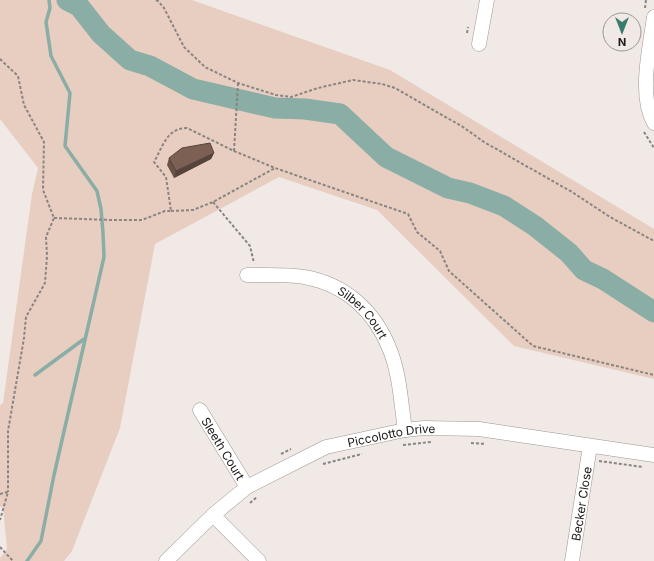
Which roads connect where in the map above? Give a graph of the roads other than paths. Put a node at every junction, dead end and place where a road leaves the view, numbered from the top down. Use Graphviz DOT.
graph roads {
  1 [pos="486,0"];
  2 [pos="654,17"];
  3 [pos="479,44"];
  4 [pos="654,123"];
  5 [pos="252,275"];
  6 [pos="200,410"];
  7 [pos="405,430"];
  8 [pos="589,452"];
  9 [pos="654,456"];
  10 [pos="247,487"];
  11 [pos="213,515"];
  12 [pos="166,561"];
  13 [pos="259,561"];
  14 [pos="572,561"];
  1 -- 3 [label="street"];
  2 -- 4 [label="street"];
  5 -- 7 [label="street, Silber Court"];
  6 -- 10 [label="street, Sleeth Court"];
  7 -- 8 [label="street, Piccolotto Drive"];
  7 -- 10 [label="street, Piccolotto Drive"];
  8 -- 9 [label="street, Piccolotto Drive"];
  8 -- 14 [label="street, Becker Close"];
  10 -- 11 [label="street, Piccolotto Drive"];
  11 -- 12 [label="street, Piccolotto Drive"];
  11 -- 13 [label="street"];
}
